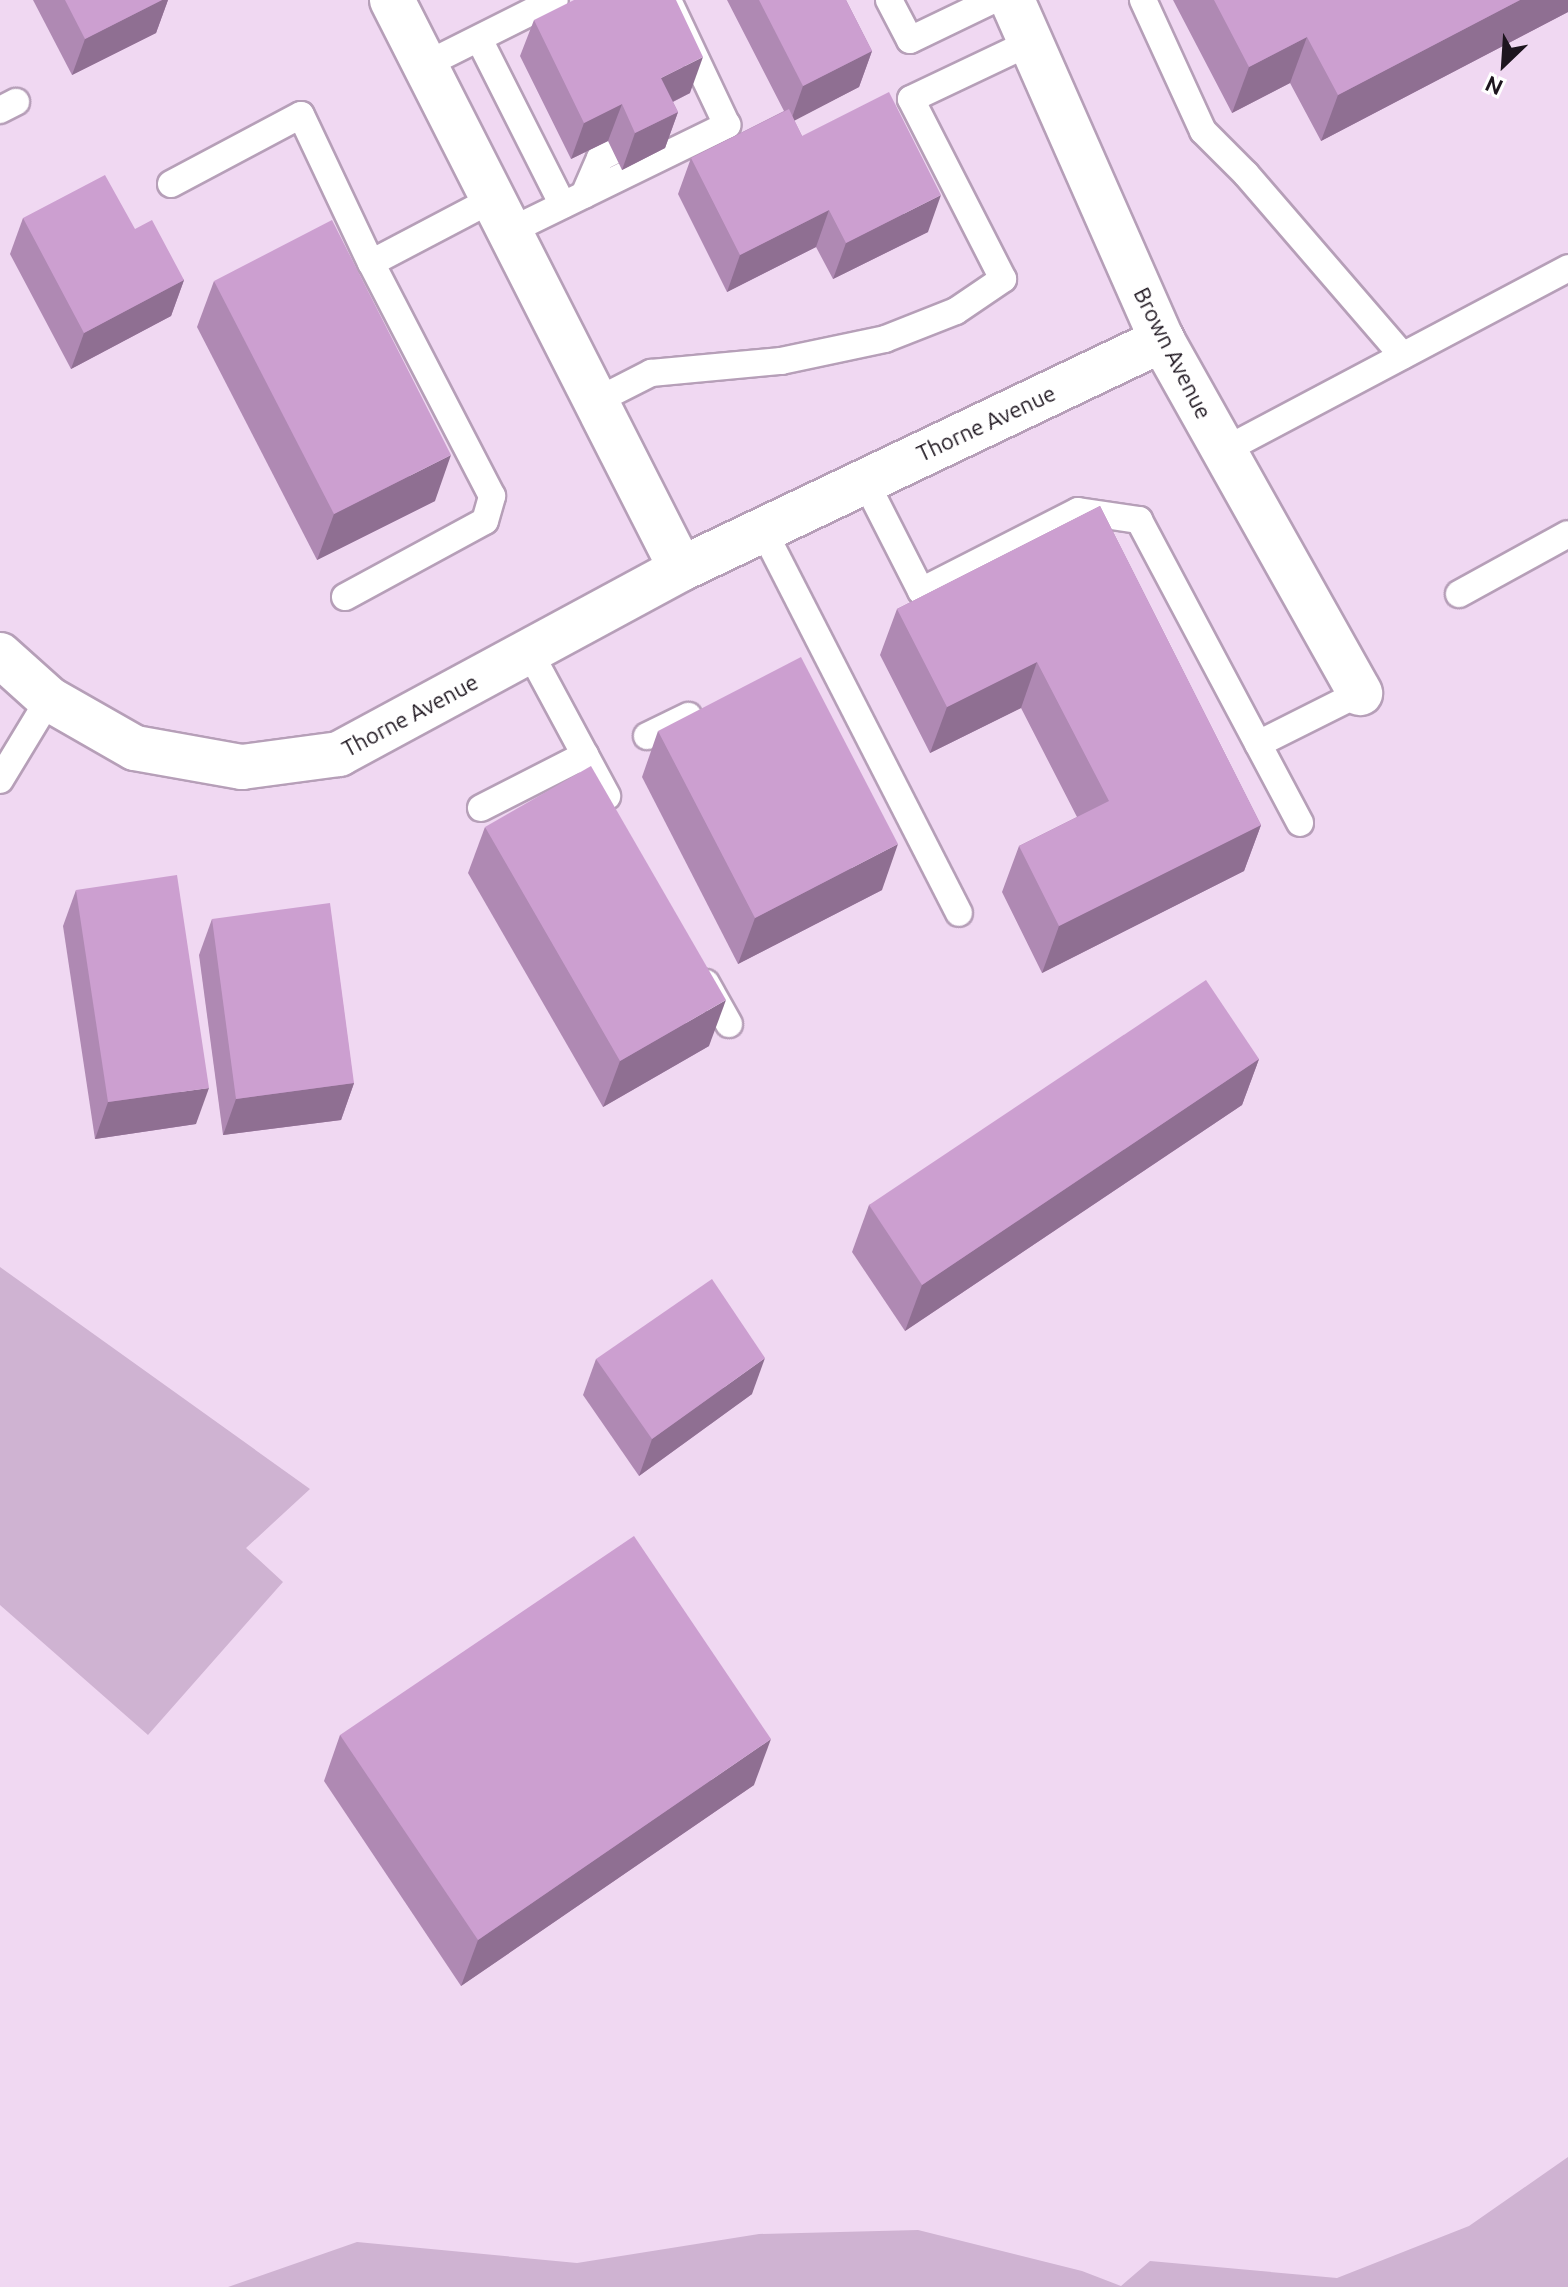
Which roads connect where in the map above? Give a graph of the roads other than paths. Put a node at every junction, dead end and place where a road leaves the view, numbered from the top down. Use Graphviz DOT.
graph roads {
  1 [pos="392,0"];
  2 [pos="555,0"];
  3 [pos="668,0"];
  4 [pos="889,0"];
  5 [pos="993,0"];
  6 [pos="1012,0"];
  7 [pos="1143,0"];
  8 [pos="479,39"];
  9 [pos="1031,42"];
  10 [pos="425,65"];
  11 [pos="911,99"];
  12 [pos="885,111"];
  13 [pos="667,123"];
  14 [pos="705,136"];
  15 [pos="614,151"];
  16 [pos="171,184"];
  17 [pos="574,200"];
  18 [pos="502,215"];
  19 [pos="371,263"];
  20 [pos="1568,268"];
  21 [pos="1162,340"];
  22 [pos="1403,356"];
  23 [pos="596,401"];
  24 [pos="1223,451"];
  25 [pos="865,481"];
  26 [pos="763,530"];
  27 [pos="1568,534"];
  28 [pos="681,569"];
  29 [pos="1459,594"];
  30 [pos="345,597"];
  31 [pos="825,650"];
  32 [pos="529,651"];
  33 [pos="0,655"];
  34 [pos="797,664"];
  35 [pos="1360,693"];
  36 [pos="49,699"];
  37 [pos="715,703"];
  38 [pos="647,736"];
  39 [pos="1258,744"];
  40 [pos="585,755"];
  41 [pos="0,780"];
  42 [pos="481,808"];
  43 [pos="621,822"];
  44 [pos="1300,823"];
  45 [pos="959,913"];
  46 [pos="693,957"];
  47 [pos="729,1024"];
  1 -- 10 [label="street"];
  2 -- 8 [label="lane"];
  3 -- 14 [label="lane"];
  4 -- 5 [label="lane"];
  6 -- 9 [label="street, Brown Avenue"];
  7 -- 22 [label="lane"];
  8 -- 10 [label="lane"];
  8 -- 17 [label="lane"];
  9 -- 11 [label="lane"];
  9 -- 21 [label="street, Brown Avenue"];
  10 -- 18 [label="street"];
  11 -- 12 [label="lane"];
  11 -- 23 [label="lane"];
  13 -- 14 [label="lane"];
  14 -- 17 [label="lane"];
  15 -- 17 [label="lane"];
  16 -- 19 [label="lane"];
  17 -- 18 [label="lane"];
  18 -- 19 [label="lane"];
  18 -- 23 [label="street"];
  19 -- 30 [label="lane"];
  20 -- 22 [label="lane"];
  21 -- 24 [label="street, Brown Avenue"];
  21 -- 25 [label="street, Thorne Avenue"];
  22 -- 24 [label="lane"];
  23 -- 28 [label="street"];
  24 -- 35 [label="street, Brown Avenue"];
  25 -- 26 [label="street, Thorne Avenue"];
  25 -- 39 [label="lane"];
  26 -- 28 [label="street, Thorne Avenue"];
  26 -- 31 [label="lane"];
  27 -- 29 [label="lane"];
  28 -- 32 [label="street, Thorne Avenue"];
  31 -- 34 [label="lane"];
  31 -- 45 [label="lane"];
  32 -- 36 [label="street, Thorne Avenue"];
  32 -- 40 [label="lane"];
  33 -- 36 [label="street, Thorne Avenue"];
  35 -- 39 [label="lane"];
  36 -- 41 [label="lane"];
  37 -- 38 [label="lane"];
  39 -- 44 [label="lane"];
  40 -- 42 [label="lane"];
  40 -- 43 [label="lane"];
  46 -- 47 [label="lane"];
}
